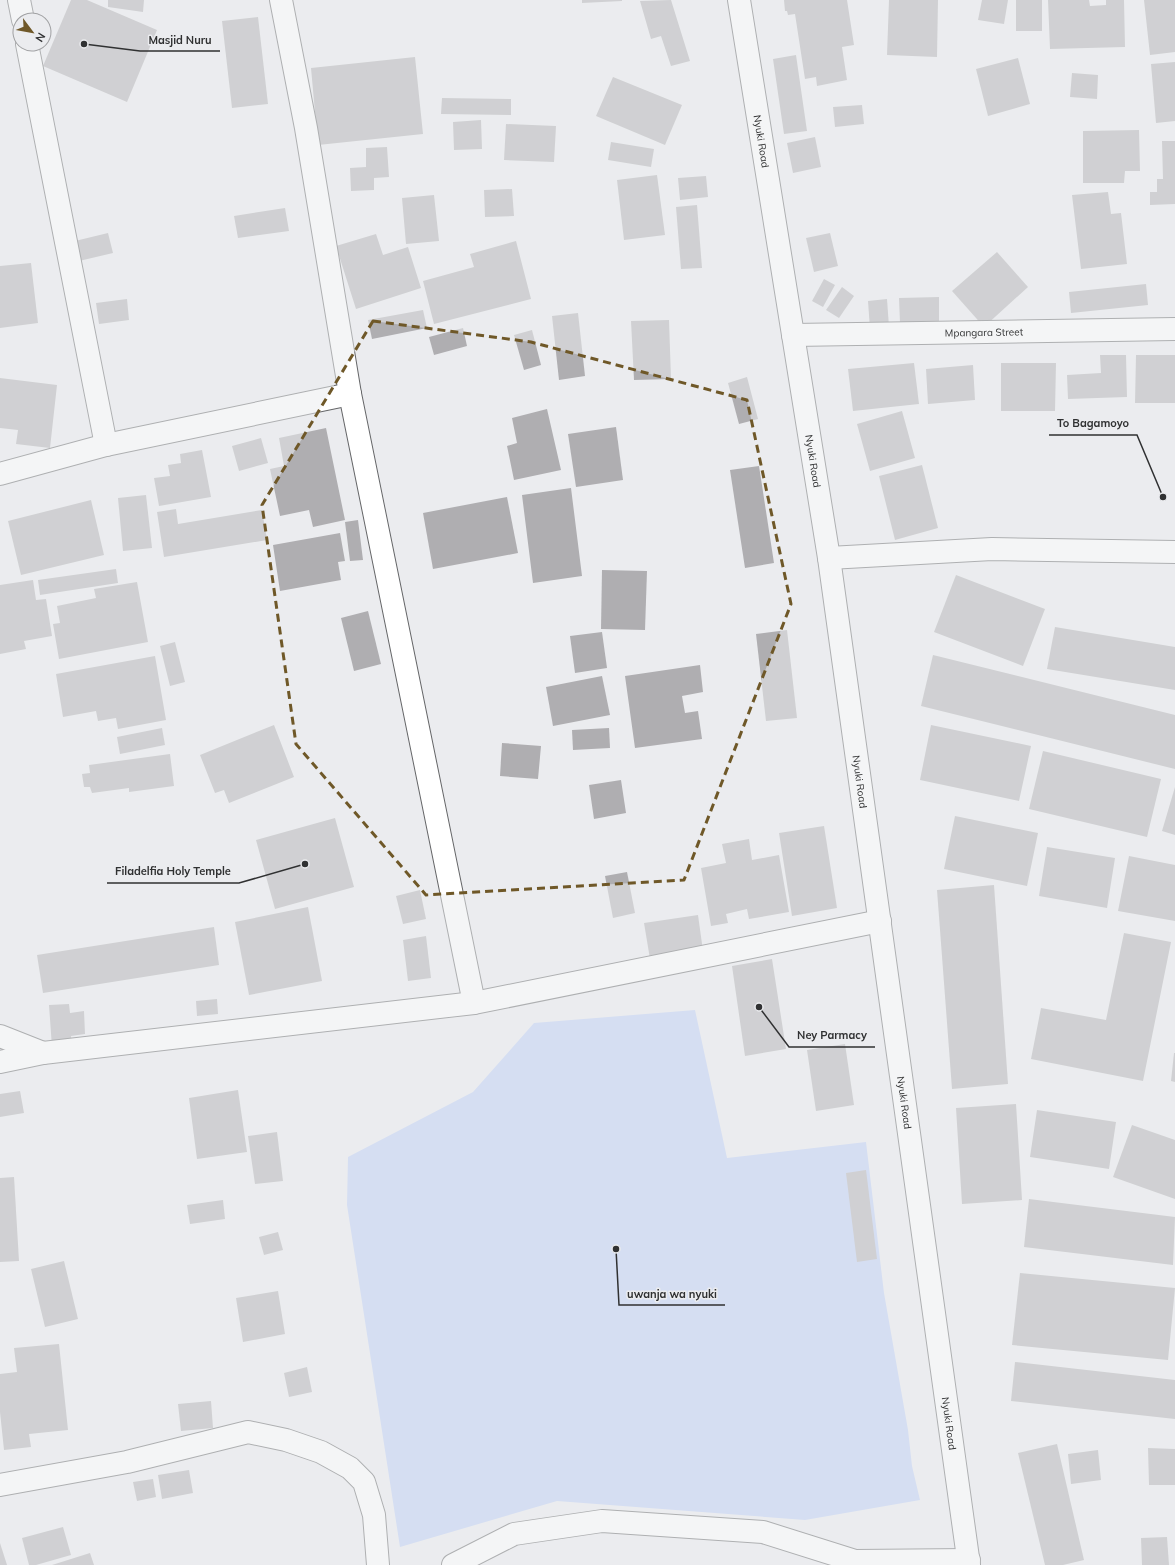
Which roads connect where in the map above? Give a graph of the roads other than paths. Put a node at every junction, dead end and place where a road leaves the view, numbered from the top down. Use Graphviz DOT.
graph roads {
  1 [pos="19,0"];
  2 [pos="281,0"];
  3 [pos="739,0"];
  4 [pos="21,12"];
  5 [pos="29,52"];
  6 [pos="1175,330"];
  7 [pos="793,335"];
  8 [pos="350,394"];
  9 [pos="106,444"];
  10 [pos="0,474"];
  11 [pos="1175,552"];
  12 [pos="829,558"];
  13 [pos="880,921"];
  14 [pos="474,1003"];
  15 [pos="0,1036"];
  16 [pos="43,1053"];
  17 [pos="0,1062"];
  18 [pos="0,1485"];
  19 [pos="969,1563"];
  20 [pos="378,1565"];
  21 [pos="453,1565"];
  1 -- 4 [label="street"];
  2 -- 8 [label="street"];
  3 -- 7 [label="street, Nyuki Road"];
  5 -- 9 [label="street"];
  6 -- 7 [label="street, Mpangara Street"];
  7 -- 12 [label="street, Nyuki Road"];
  8 -- 9 [label="street"];
  8 -- 14 [label="street"];
  9 -- 10 [label="street"];
  11 -- 12 [label="street"];
  12 -- 13 [label="street, Nyuki Road"];
  13 -- 14 [label="street"];
  13 -- 19 [label="street, Nyuki Road"];
  14 -- 16 [label="street"];
  15 -- 16 [label="street"];
  16 -- 17 [label="street"];
  18 -- 20 [label="street"];
  19 -- 21 [label="street"];
}
